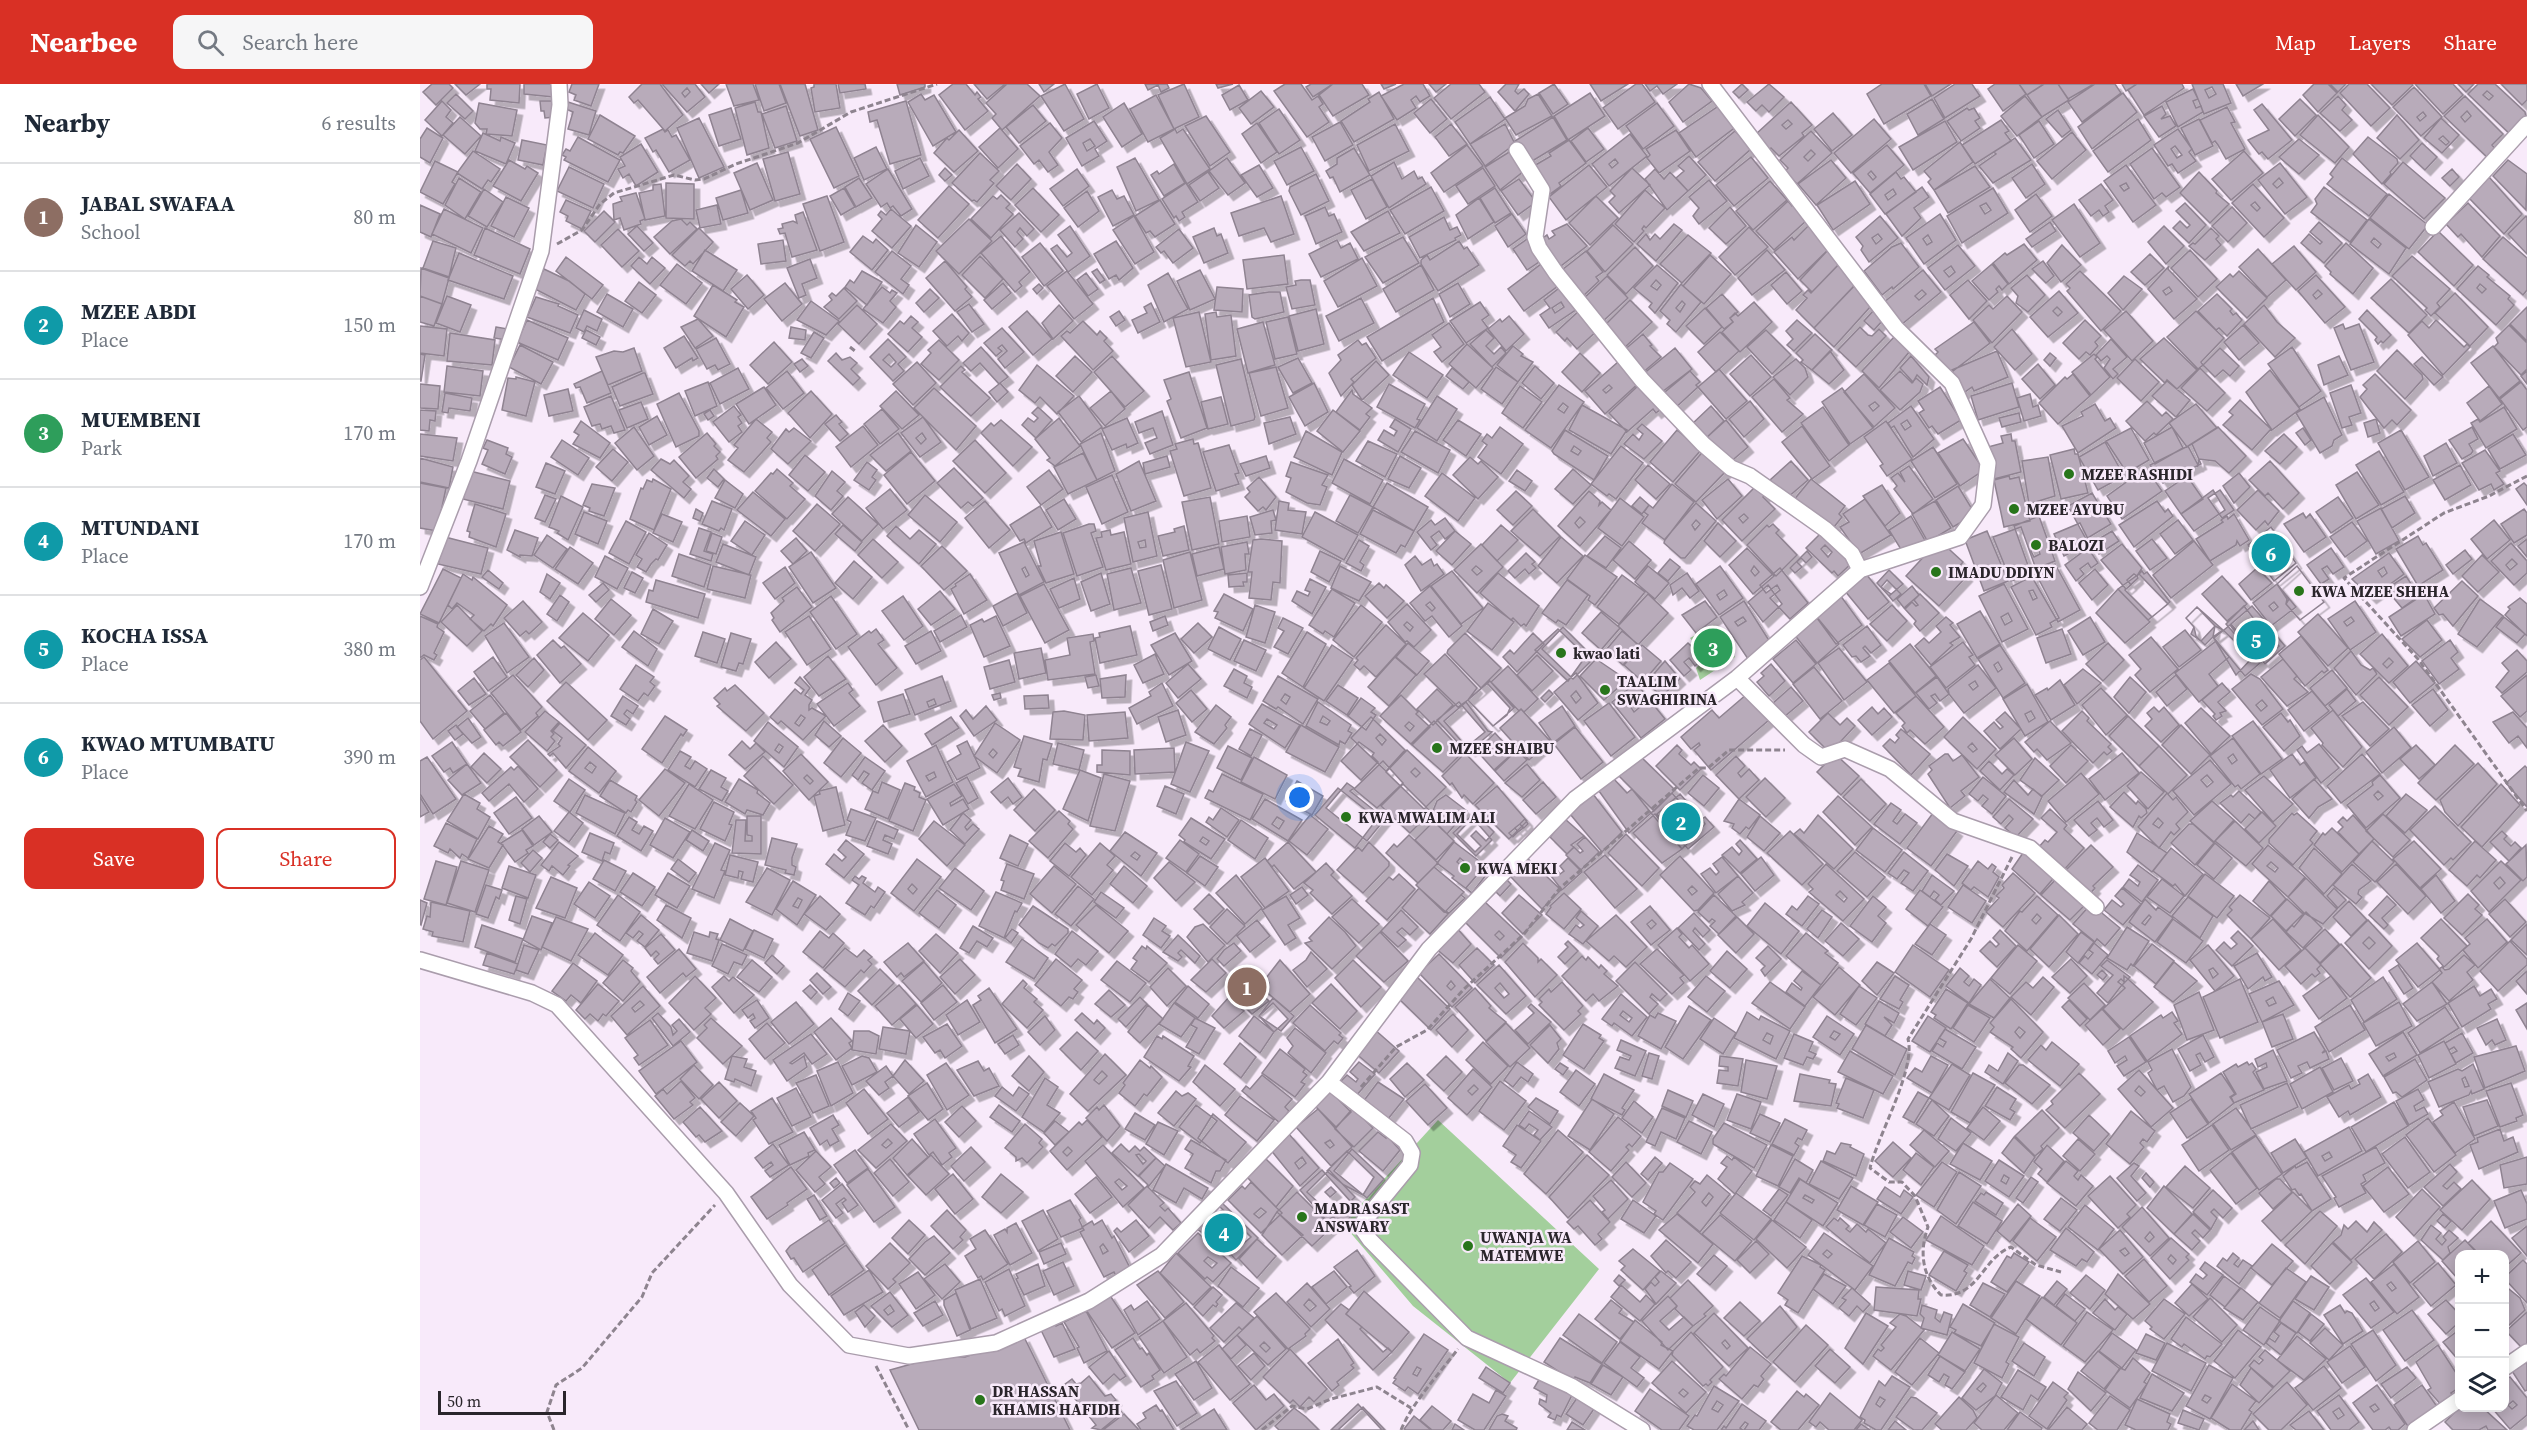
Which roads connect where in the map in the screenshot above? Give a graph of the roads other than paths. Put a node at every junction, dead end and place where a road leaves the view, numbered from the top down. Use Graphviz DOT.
graph roads {
  1 [pos="559,84"];
  2 [pos="1710,84"];
  3 [pos="2527,124"];
  4 [pos="1517,150"];
  5 [pos="2433,227"];
  6 [pos="1860,570"];
  7 [pos="420,587"];
  8 [pos="1737,678"];
  9 [pos="2096,907"];
  10 [pos="420,960"];
  11 [pos="1329,1082"];
  12 [pos="2527,1352"];
  13 [pos="2509,1365"];
  14 [pos="2455,1402"];
  15 [pos="1642,1430"];
  16 [pos="2415,1430"];
  1 -- 7 [label="street"];
  2 -- 6 [label="street"];
  3 -- 5 [label="street"];
  4 -- 6 [label="street"];
  6 -- 8 [label="street"];
  8 -- 9 [label="street"];
  8 -- 11 [label="street"];
  10 -- 11 [label="street"];
  11 -- 15 [label="street"];
  12 -- 13 [label="street"];
  14 -- 16 [label="street"];
}
